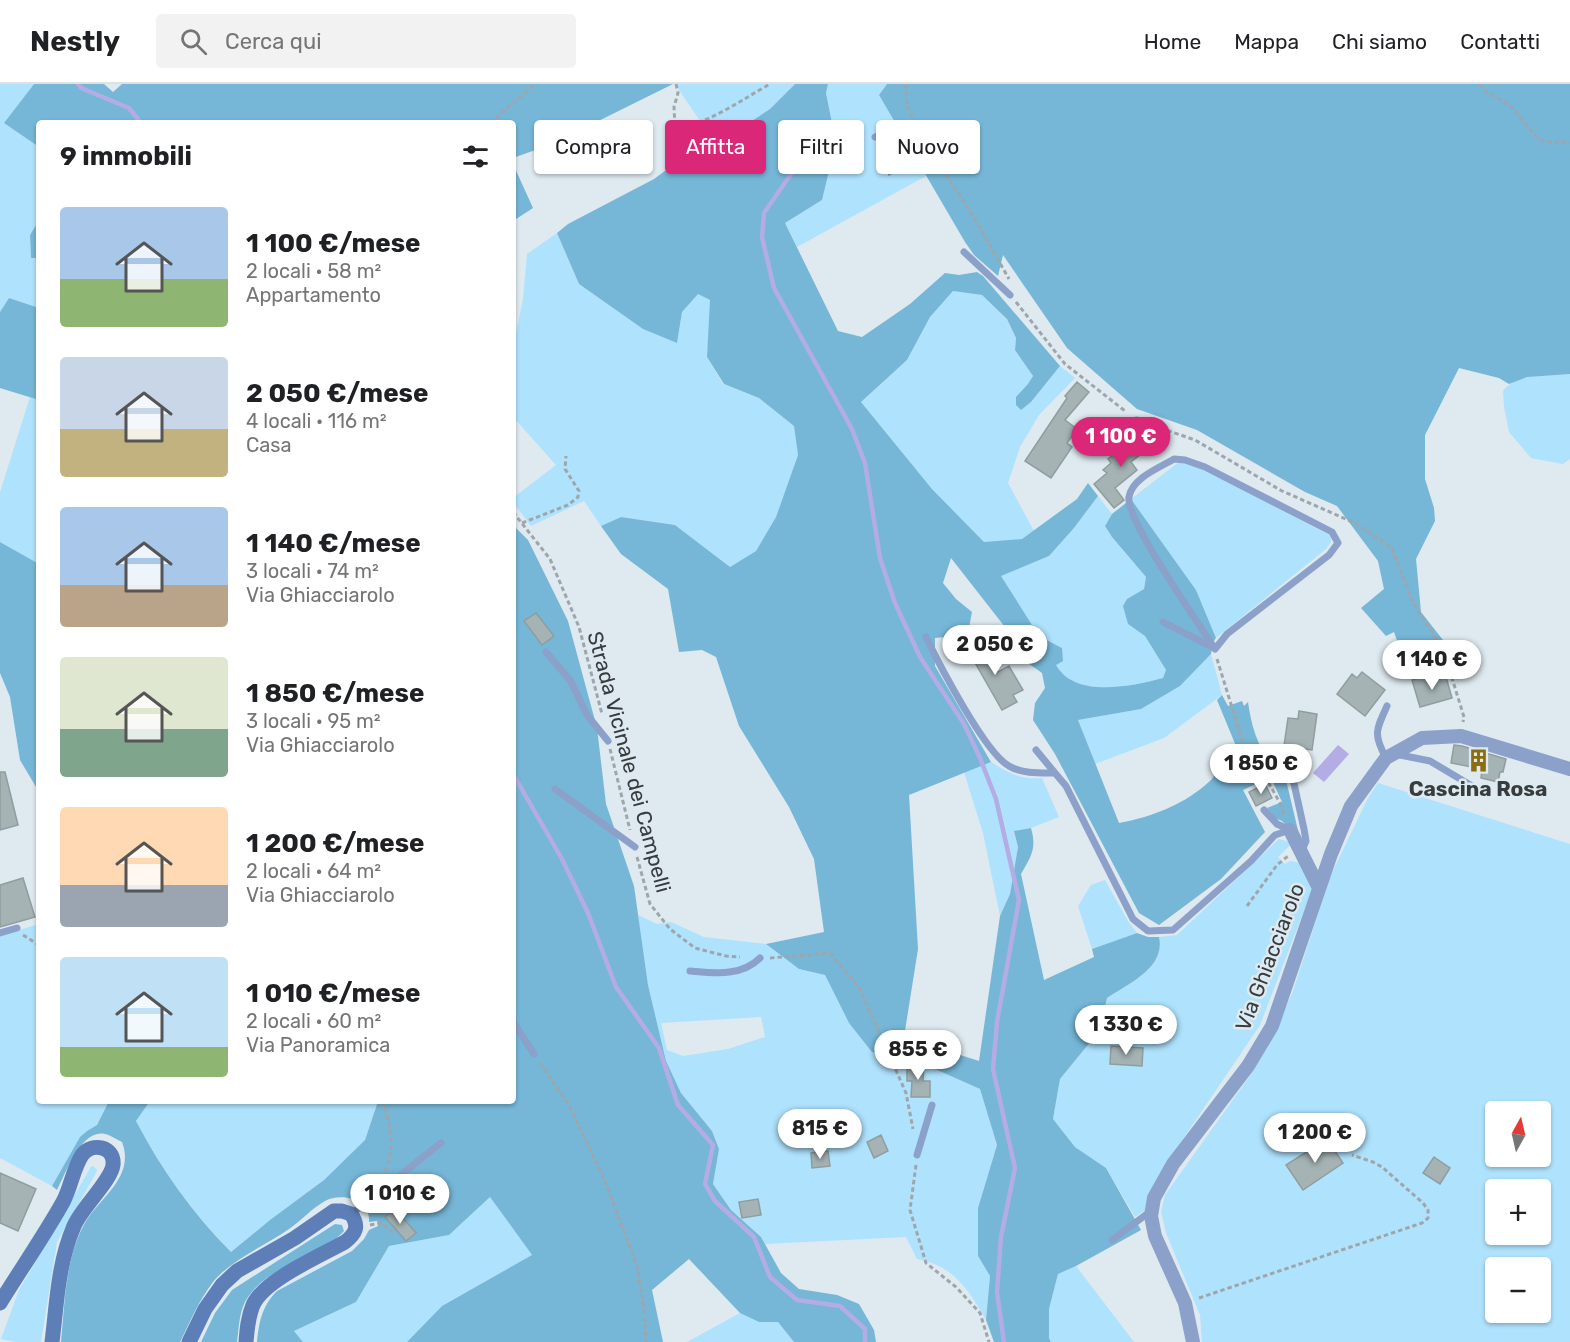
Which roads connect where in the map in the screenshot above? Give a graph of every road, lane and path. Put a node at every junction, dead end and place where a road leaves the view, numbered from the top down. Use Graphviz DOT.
graph roads {
  1 [pos="535,84"];
  2 [pos="676,84"];
  3 [pos="770,84"];
  4 [pos="906,84"];
  5 [pos="1480,84"];
  6 [pos="493,120"];
  7 [pos="914,120"];
  8 [pos="1570,142"];
  9 [pos="945,174"];
  10 [pos="964,252"];
  11 [pos="1011,295"];
  12 [pos="1137,420"];
  13 [pos="1086,433"];
  14 [pos="566,456"];
  15 [pos="516,516"];
  16 [pos="522,523"];
  17 [pos="1163,622"];
  18 [pos="927,637"];
  19 [pos="1215,649"];
  20 [pos="546,652"];
  21 [pos="1387,706"];
  22 [pos="1461,736"];
  23 [pos="608,741"];
  24 [pos="1036,750"];
  25 [pos="1389,756"];
  26 [pos="1289,761"];
  27 [pos="1570,769"];
  28 [pos="1055,773"];
  29 [pos="555,789"];
  30 [pos="1477,789"];
  31 [pos="1264,810"];
  32 [pos="1290,830"];
  33 [pos="635,847"];
  34 [pos="1301,853"];
  35 [pos="1319,888"];
  36 [pos="1247,906"];
  37 [pos="17,928"];
  38 [pos="0,933"];
  39 [pos="36,943"];
  40 [pos="760,958"];
  41 [pos="690,971"];
  42 [pos="516,1027"];
  43 [pos="534,1054"];
  44 [pos="384,1104"];
  45 [pos="932,1105"];
  46 [pos="441,1143"];
  47 [pos="917,1155"];
  48 [pos="1352,1155"];
  49 [pos="386,1188"];
  50 [pos="1152,1211"];
  51 [pos="351,1215"];
  52 [pos="377,1224"];
  53 [pos="392,1232"];
  54 [pos="1112,1239"];
  55 [pos="0,1303"];
  56 [pos="1185,1303"];
  57 [pos="52,1342"];
  58 [pos="189,1342"];
  59 [pos="246,1342"];
  60 [pos="646,1342"];
  61 [pos="989,1342"];
  62 [pos="1193,1342"];
  1 -- 6 [label="path"];
  2 -- 3 [label="path"];
  4 -- 7 [label="path"];
  5 -- 8 [label="path"];
  9 -- 11 [label="path"];
  10 -- 11 [label="lane"];
  11 -- 12 [label="path"];
  12 -- 13 [label="lane"];
  12 -- 22 [label="path"];
  14 -- 16 [label="path"];
  15 -- 16 [label="path, Strada Vicinale dei Campelli"];
  16 -- 23 [label="path, Strada Vicinale dei Campelli"];
  17 -- 19 [label="lane"];
  18 -- 28 [label="lane"];
  19 -- 19 [label="lane"];
  19 -- 32 [label="path"];
  20 -- 23 [label="lane"];
  21 -- 25 [label="lane"];
  22 -- 25 [label="street, Via Ghiacciarolo"];
  22 -- 27 [label="street, Via Ghiacciarolo"];
  23 -- 33 [label="path, Strada Vicinale dei Campelli"];
  24 -- 28 [label="lane"];
  25 -- 30 [label="lane"];
  25 -- 35 [label="street, Via Ghiacciarolo"];
  26 -- 34 [label="lane"];
  28 -- 32 [label="lane"];
  29 -- 33 [label="lane"];
  31 -- 32 [label="lane"];
  32 -- 34 [label="street"];
  33 -- 40 [label="path, Strada Vicinale dei Campelli"];
  34 -- 35 [label="street"];
  34 -- 36 [label="path"];
  35 -- 50 [label="street, Via Ghiacciarolo"];
  37 -- 38 [label="lane"];
  37 -- 39 [label="path"];
  40 -- 41 [label="lane"];
  40 -- 47 [label="path, Strada Vicinale dei Campelli"];
  42 -- 43 [label="lane"];
  43 -- 60 [label="path"];
  44 -- 49 [label="path"];
  45 -- 47 [label="lane"];
  46 -- 49 [label="lane"];
  47 -- 61 [label="path, Strada Vicinale dei Campelli"];
  48 -- 56 [label="path"];
  49 -- 51 [label="lane"];
  50 -- 54 [label="lane"];
  50 -- 56 [label="street, Via Ghiacciarolo"];
  51 -- 58 [label="street"];
  51 -- 59 [label="street"];
  52 -- 53 [label="path"];
  55 -- 57 [label="street"];
  56 -- 62 [label="street, Via Ghiacciarolo"];
}
